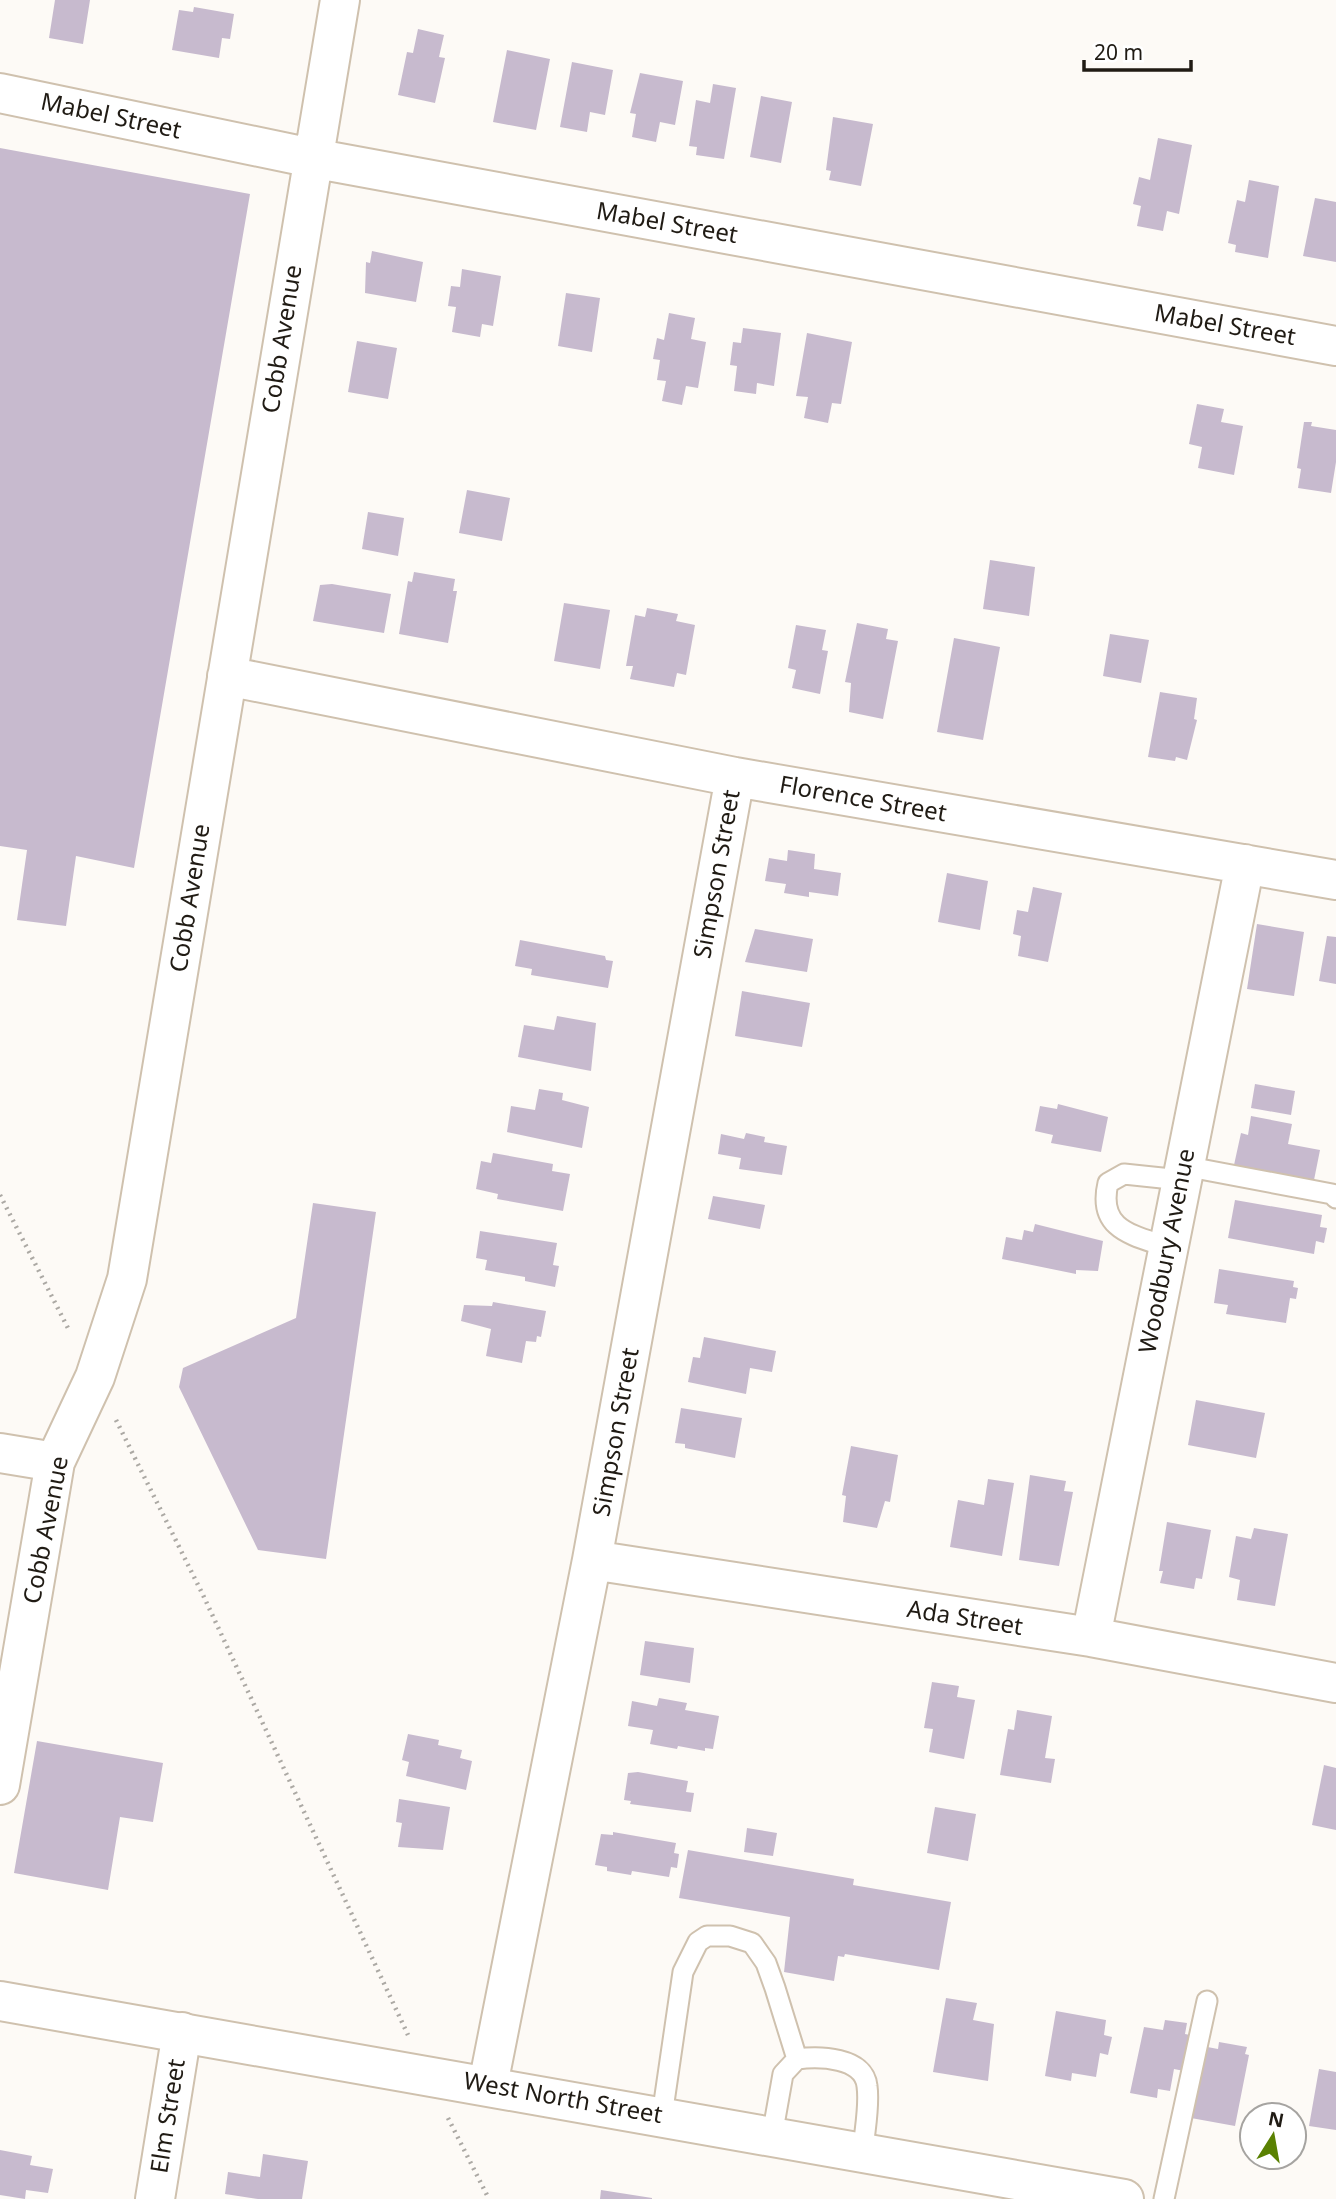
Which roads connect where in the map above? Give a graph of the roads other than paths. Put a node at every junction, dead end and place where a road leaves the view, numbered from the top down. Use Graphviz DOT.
graph roads {
  1 [pos="340,0"];
  2 [pos="0,93"];
  3 [pos="312,158"];
  4 [pos="1336,346"];
  5 [pos="227,676"];
  6 [pos="735,777"];
  7 [pos="1245,864"];
  8 [pos="1336,880"];
  9 [pos="1182,1173"];
  10 [pos="1336,1198"];
  11 [pos="1167,1247"];
  12 [pos="0,1453"];
  13 [pos="55,1462"];
  14 [pos="592,1560"];
  15 [pos="1091,1637"];
  16 [pos="1336,1683"];
  17 [pos="0,1784"];
  18 [pos="0,2001"];
  19 [pos="1207,2001"];
  20 [pos="182,2032"];
  21 [pos="797,2059"];
  22 [pos="488,2085"];
  23 [pos="662,2116"];
  24 [pos="772,2136"];
  25 [pos="863,2152"];
  26 [pos="155,2199"];
  27 [pos="1124,2199"];
  28 [pos="1164,2199"];
  1 -- 3 [label="street, Cobb Avenue"];
  2 -- 3 [label="street, Mabel Street"];
  3 -- 4 [label="street, Mabel Street"];
  3 -- 5 [label="street, Cobb Avenue"];
  5 -- 6 [label="street, Florence Street"];
  5 -- 13 [label="street, Cobb Avenue"];
  6 -- 7 [label="street, Florence Street"];
  6 -- 14 [label="street, Simpson Street"];
  7 -- 8 [label="street, Florence Street"];
  7 -- 9 [label="street, Woodbury Avenue"];
  9 -- 10 [label="lane"];
  9 -- 11 [label="street, Woodbury Avenue"];
  9 -- 11 [label="lane"];
  11 -- 15 [label="street, Woodbury Avenue"];
  12 -- 13 [label="street"];
  13 -- 17 [label="street, Cobb Avenue"];
  14 -- 15 [label="street, Ada Street"];
  14 -- 22 [label="street, Simpson Street"];
  15 -- 16 [label="street, Ada Street"];
  18 -- 20 [label="street, West North Street"];
  19 -- 28 [label="lane"];
  20 -- 22 [label="street, West North Street"];
  20 -- 26 [label="street, Elm Street"];
  21 -- 23 [label="lane"];
  21 -- 24 [label="lane"];
  21 -- 25 [label="lane"];
  22 -- 23 [label="street, West North Street"];
  23 -- 24 [label="street, West North Street"];
  24 -- 25 [label="street, West North Street"];
  25 -- 27 [label="street, West North Street"];
}
